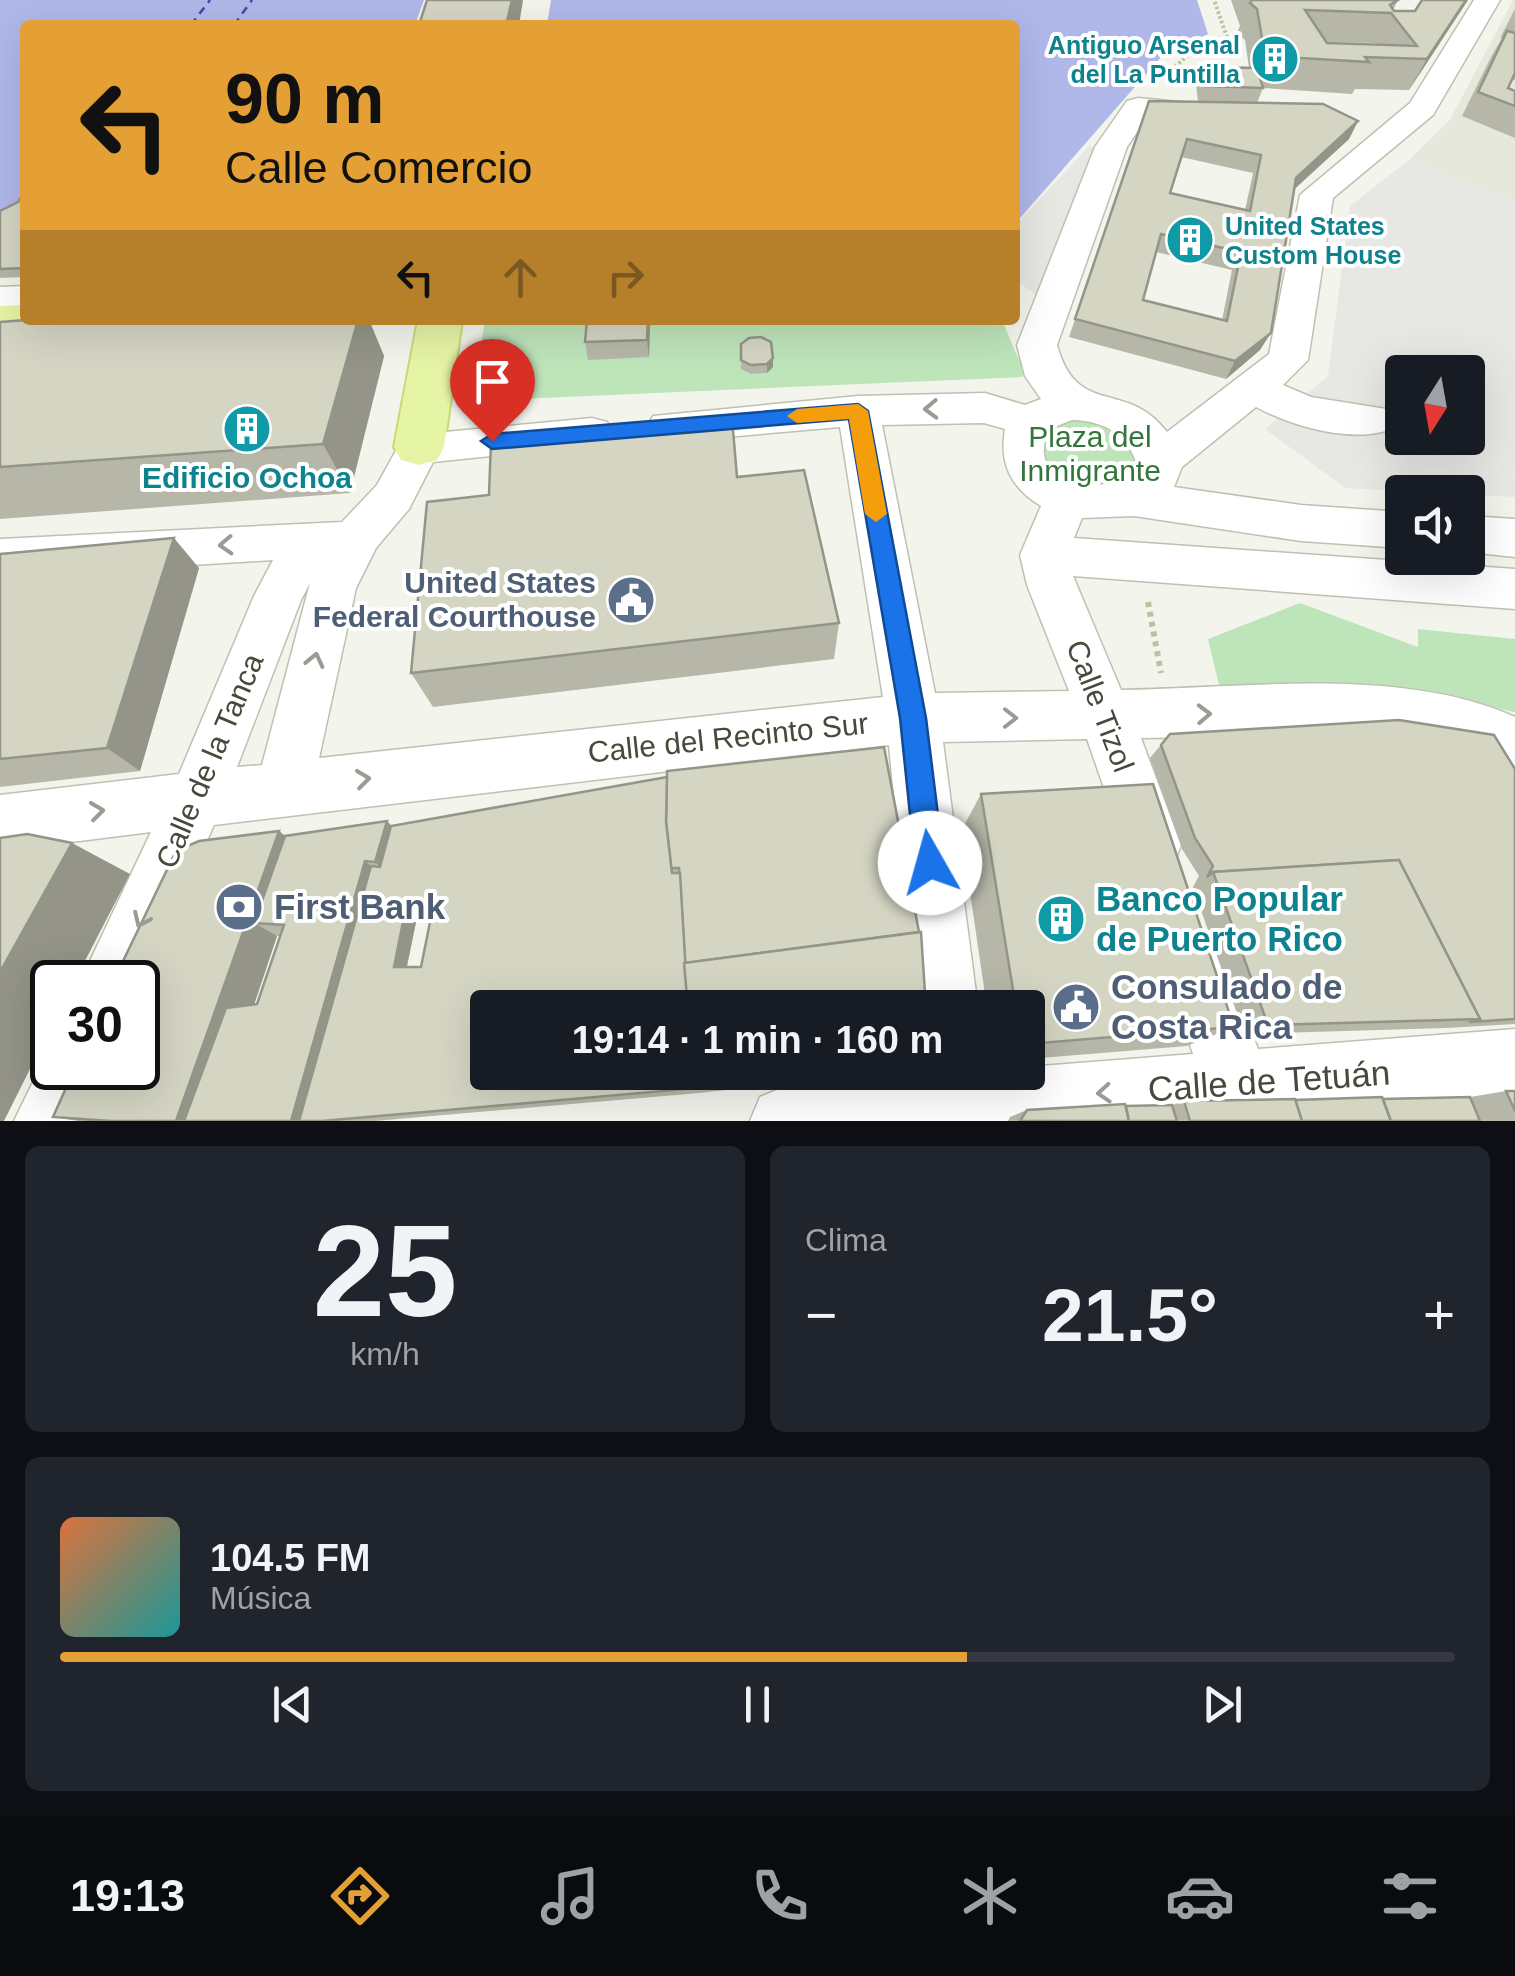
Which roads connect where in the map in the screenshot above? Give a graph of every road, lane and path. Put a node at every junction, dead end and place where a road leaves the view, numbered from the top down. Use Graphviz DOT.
graph roads {
  1 [pos="1214,0"];
  2 [pos="1487,0"];
  3 [pos="1138,108"];
  4 [pos="1243,116"];
  5 [pos="1358,123"];
  6 [pos="1396,131"];
  7 [pos="439,325"];
  8 [pos="12,330"];
  9 [pos="66,344"];
  10 [pos="1242,400"];
  11 [pos="1084,406"];
  12 [pos="1370,408"];
  13 [pos="858,411"];
  14 [pos="1027,421"];
  15 [pos="418,447"];
  16 [pos="1148,480"];
  17 [pos="1066,500"];
  18 [pos="1385,529"];
  19 [pos="1485,535"];
  20 [pos="334,538"];
  21 [pos="1515,538"];
  22 [pos="1044,554"];
  23 [pos="0,558"];
  24 [pos="1142,562"];
  25 [pos="1515,589"];
  26 [pos="1162,681"];
  27 [pos="1106,717"];
  28 [pos="913,718"];
  29 [pos="1515,744"];
  30 [pos="284,789"];
  31 [pos="197,799"];
  32 [pos="0,823"];
  33 [pos="122,960"];
  34 [pos="944,990"];
  35 [pos="1515,1062"];
  36 [pos="1237,1084"];
  37 [pos="63,1090"];
  38 [pos="956,1099"];
  39 [pos="48,1121"];
  40 [pos="784,1121"];
  1 -- 3 [label="path"];
  2 -- 6 [label="street"];
  3 -- 4 [label="street"];
  3 -- 11 [label="street"];
  5 -- 6 [label="street"];
  6 -- 10 [label="street"];
  7 -- 15 [label="main road"];
  8 -- 9 [label="main road"];
  10 -- 11 [label="street"];
  10 -- 12 [label="street"];
  10 -- 16 [label="street"];
  11 -- 14 [label="street"];
  11 -- 16 [label="street"];
  14 -- 13 [label="street, one-way"];
  13 -- 15 [label="street"];
  13 -- 28 [label="street"];
  14 -- 17 [label="street"];
  15 -- 20 [label="street"];
  16 -- 17 [label="street"];
  16 -- 18 [label="street"];
  17 -- 22 [label="street"];
  19 -- 21 [label="street"];
  20 -- 23 [label="street, one-way"];
  30 -- 20 [label="street, Calle de la Tanca, one-way"];
  20 -- 31 [label="street, Calle de la Tanca"];
  22 -- 24 [label="street"];
  22 -- 27 [label="street, Calle Tizol"];
  24 -- 25 [label="street"];
  24 -- 26 [label="path"];
  28 -- 27 [label="street, Calle del Recinto Sur, one-way"];
  27 -- 29 [label="street, Calle del Recinto Sur, one-way"];
  27 -- 36 [label="street, Calle Tizol"];
  30 -- 28 [label="street, Calle del Recinto Sur, one-way"];
  28 -- 34 [label="street"];
  30 -- 31 [label="street, Calle del Recinto Sur"];
  32 -- 31 [label="street, Calle del Recinto Sur, one-way"];
  31 -- 33 [label="street, Calle de la Tanca, one-way"];
  35 -- 36 [label="street, Calle de Tetuán"];
  36 -- 38 [label="street, Calle de Tetuán, one-way"];
  37 -- 39 [label="street"];
  38 -- 40 [label="street, Calle de Tetuán"];
}
